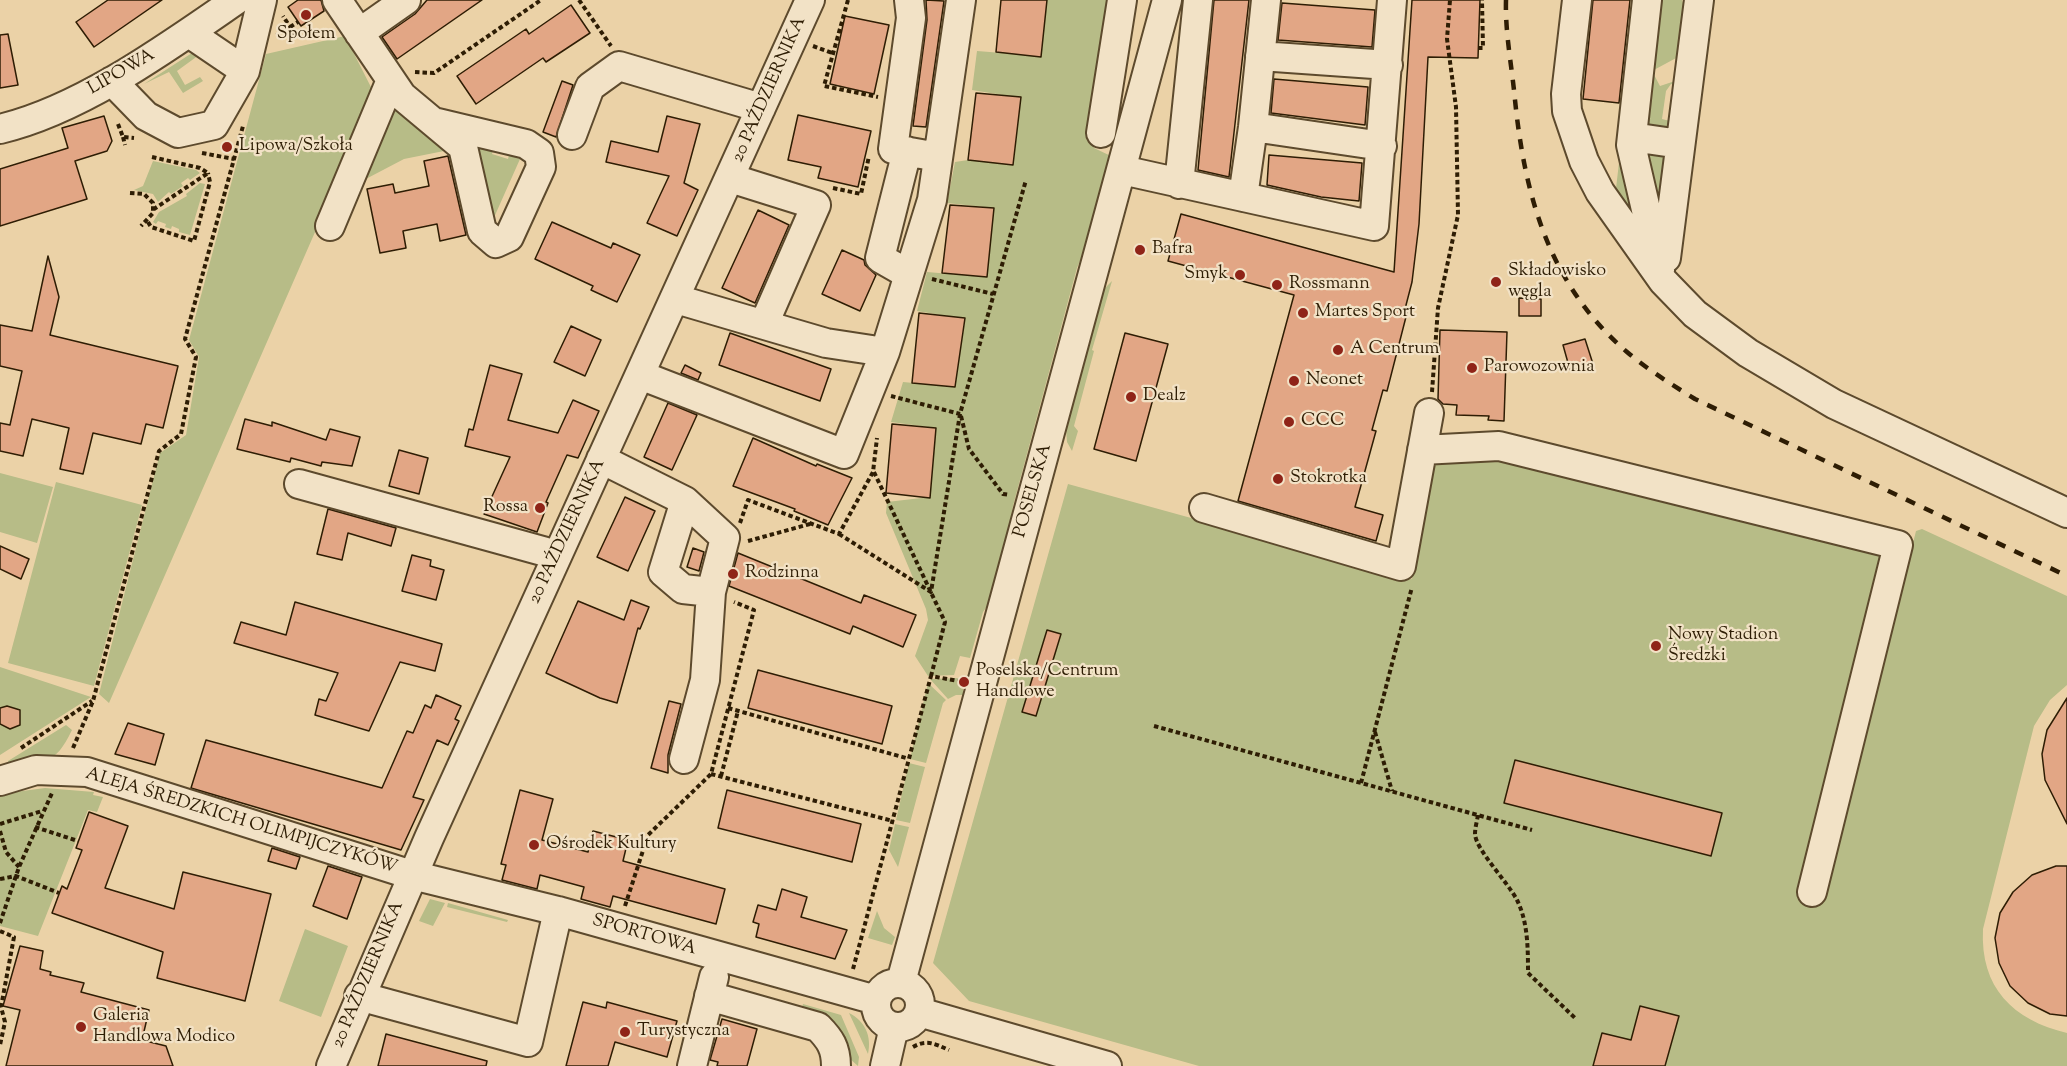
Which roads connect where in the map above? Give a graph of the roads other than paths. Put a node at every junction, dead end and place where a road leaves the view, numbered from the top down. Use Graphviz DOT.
graph roads {
  1 [pos="236,0"];
  2 [pos="262,0"];
  3 [pos="337,0"];
  4 [pos="406,0"];
  5 [pos="810,0"];
  6 [pos="909,0"];
  7 [pos="961,0"];
  8 [pos="1122,0"];
  9 [pos="1167,0"];
  10 [pos="1197,0"];
  11 [pos="1266,0"];
  12 [pos="1392,0"];
  13 [pos="1577,0"];
  14 [pos="1647,0"];
  15 [pos="1699,0"];
  16 [pos="189,33"];
  17 [pos="359,33"];
  18 [pos="1260,56"];
  19 [pos="1388,65"];
  20 [pos="245,71"];
  21 [pos="388,75"];
  22 [pos="112,81"];
  23 [pos="761,108"];
  24 [pos="434,122"];
  25 [pos="1253,127"];
  26 [pos="0,129"];
  27 [pos="1101,133"];
  28 [pos="572,135"];
  29 [pos="1632,137"];
  30 [pos="1680,144"];
  31 [pos="1382,146"];
  32 [pos="901,150"];
  33 [pos="938,157"];
  34 [pos="1122,170"];
  35 [pos="730,178"];
  36 [pos="1179,184"];
  37 [pos="1243,197"];
  38 [pos="330,226"];
  39 [pos="908,274"];
  40 [pos="1663,281"];
  41 [pos="676,299"];
  42 [pos="764,324"];
  43 [pos="885,352"];
  44 [pos="640,375"];
  45 [pos="1431,405"];
  46 [pos="1422,450"];
  47 [pos="601,459"];
  48 [pos="298,484"];
  49 [pos="685,501"];
  50 [pos="1204,508"];
  51 [pos="2067,513"];
  52 [pos="557,555"];
  53 [pos="711,592"];
  54 [pos="684,759"];
  55 [pos="0,781"];
  56 [pos="412,875"];
  57 [pos="1812,892"];
  58 [pos="558,911"];
  59 [pos="719,958"];
  60 [pos="901,982"];
  61 [pos="359,996"];
  62 [pos="709,996"];
  63 [pos="876,1000"];
  64 [pos="919,1012"];
  65 [pos="896,1048"];
  66 [pos="1038,1057"];
  67 [pos="331,1066"];
  68 [pos="692,1066"];
  69 [pos="836,1066"];
  70 [pos="1107,1066"];
  1 -- 16 [label="street, LIPOWA"];
  2 -- 20 [label="street"];
  3 -- 17 [label="street"];
  4 -- 17 [label="street"];
  5 -- 23 [label="street, 20 PAŹDZIERNIKA"];
  6 -- 32 [label="street"];
  7 -- 33 [label="street"];
  8 -- 27 [label="street"];
  9 -- 34 [label="street, POSELSKA"];
  10 -- 36 [label="street"];
  11 -- 18 [label="street"];
  12 -- 19 [label="street"];
  13 -- 40 [label="street"];
  14 -- 29 [label="street"];
  15 -- 30 [label="street"];
  16 -- 20 [label="street"];
  16 -- 22 [label="street, LIPOWA"];
  17 -- 21 [label="street"];
  18 -- 19 [label="street"];
  18 -- 25 [label="street"];
  19 -- 31 [label="street"];
  20 -- 22 [label="street"];
  21 -- 24 [label="street"];
  21 -- 38 [label="street"];
  22 -- 26 [label="street, LIPOWA"];
  23 -- 28 [label="street"];
  23 -- 35 [label="street, 20 PAŹDZIERNIKA"];
  24 -- 24 [label="street"];
  25 -- 31 [label="street"];
  25 -- 37 [label="street"];
  29 -- 30 [label="street"];
  29 -- 40 [label="street"];
  30 -- 40 [label="street"];
  31 -- 37 [label="street"];
  32 -- 33 [label="street"];
  32 -- 39 [label="street"];
  33 -- 39 [label="street"];
  34 -- 36 [label="street"];
  34 -- 60 [label="street, POSELSKA"];
  35 -- 41 [label="street, 20 PAŹDZIERNIKA"];
  35 -- 42 [label="street"];
  36 -- 37 [label="street"];
  39 -- 43 [label="street"];
  40 -- 51 [label="street"];
  41 -- 42 [label="street"];
  41 -- 44 [label="street, 20 PAŹDZIERNIKA"];
  42 -- 43 [label="street"];
  43 -- 44 [label="street"];
  44 -- 47 [label="street, 20 PAŹDZIERNIKA"];
  45 -- 46 [label="street"];
  46 -- 50 [label="street"];
  46 -- 57 [label="street"];
  47 -- 49 [label="street"];
  47 -- 52 [label="street, 20 PAŹDZIERNIKA"];
  48 -- 52 [label="street"];
  49 -- 53 [label="street"];
  49 -- 53 [label="street"];
  52 -- 56 [label="street, 20 PAŹDZIERNIKA"];
  53 -- 54 [label="street"];
  55 -- 56 [label="street, ALEJA ŚREDZKICH OLIMPIJCZYKÓW"];
  56 -- 58 [label="street, SPORTOWA"];
  56 -- 61 [label="street, 20 PAŹDZIERNIKA"];
  58 -- 59 [label="street, SPORTOWA"];
  58 -- 61 [label="street"];
  59 -- 62 [label="street"];
  59 -- 63 [label="street, SPORTOWA"];
  60 -- 63 [label="street"];
  60 -- 64 [label="street"];
  61 -- 67 [label="street, 20 PAŹDZIERNIKA"];
  62 -- 68 [label="street"];
  62 -- 69 [label="street"];
  63 -- 65 [label="street"];
  64 -- 65 [label="street"];
  64 -- 66 [label="street"];
  66 -- 70 [label="street"];
}
